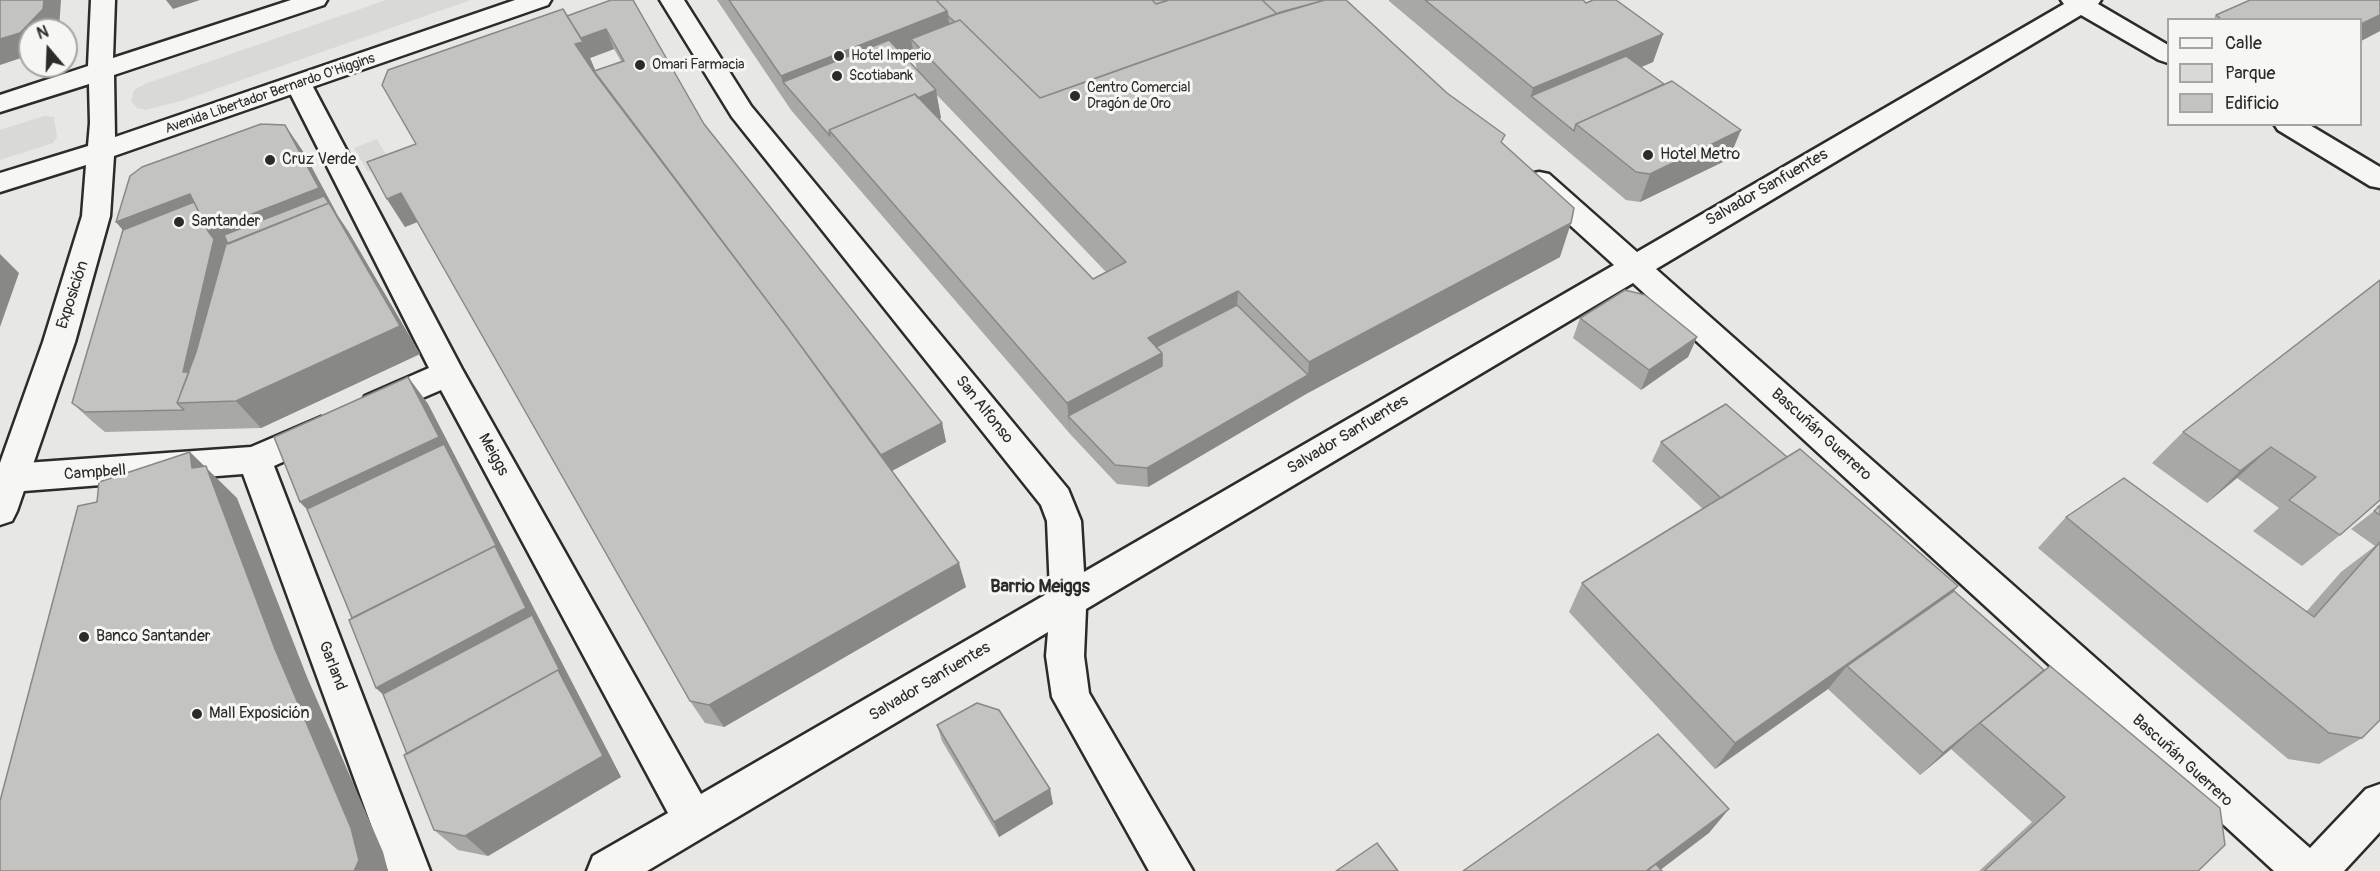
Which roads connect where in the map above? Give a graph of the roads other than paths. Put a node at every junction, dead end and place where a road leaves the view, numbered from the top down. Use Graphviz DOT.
graph roads {
  1 [pos="103,0"];
  2 [pos="315,0"];
  3 [pos="539,0"];
  4 [pos="672,0"];
  5 [pos="2081,2"];
  6 [pos="2167,54"];
  7 [pos="101,70"];
  8 [pos="299,85"];
  9 [pos="0,104"];
  10 [pos="2290,126"];
  11 [pos="102,152"];
  12 [pos="1520,164"];
  13 [pos="2380,179"];
  14 [pos="0,183"];
  15 [pos="1633,266"];
  16 [pos="448,373"];
  17 [pos="255,460"];
  18 [pos="11,478"];
  19 [pos="0,511"];
  20 [pos="1068,600"];
  21 [pos="2380,803"];
  22 [pos="694,820"];
  23 [pos="410,871"];
  24 [pos="608,871"];
  25 [pos="1172,871"];
  26 [pos="2304,871"];
  27 [pos="2316,871"];
  1 -- 7 [label="street, Exposición"];
  2 -- 7 [label="street"];
  3 -- 8 [label="street, Avenida Libertador Bernardo O'Higgins"];
  4 -- 20 [label="street, San Alfonso"];
  5 -- 6 [label="street"];
  5 -- 15 [label="street, Salvador Sanfuentes"];
  7 -- 9 [label="street"];
  7 -- 11 [label="street, Exposición"];
  8 -- 11 [label="street, Avenida Libertador Bernardo O'Higgins"];
  8 -- 16 [label="street, Meiggs"];
  10 -- 13 [label="street"];
  11 -- 14 [label="street, Avenida Libertador Bernardo O'Higgins"];
  11 -- 18 [label="street, Exposición"];
  12 -- 15 [label="street, Bascuñán Guerrero"];
  15 -- 20 [label="street, Salvador Sanfuentes"];
  15 -- 26 [label="street, Bascuñán Guerrero"];
  16 -- 17 [label="street, Campbell"];
  16 -- 22 [label="street, Meiggs"];
  17 -- 18 [label="street, Campbell"];
  17 -- 23 [label="street, Garland"];
  18 -- 19 [label="street, Exposición"];
  20 -- 22 [label="street, Salvador Sanfuentes"];
  20 -- 25 [label="street, San Alfonso"];
  21 -- 27 [label="street"];
  22 -- 24 [label="street, Salvador Sanfuentes"];
}
